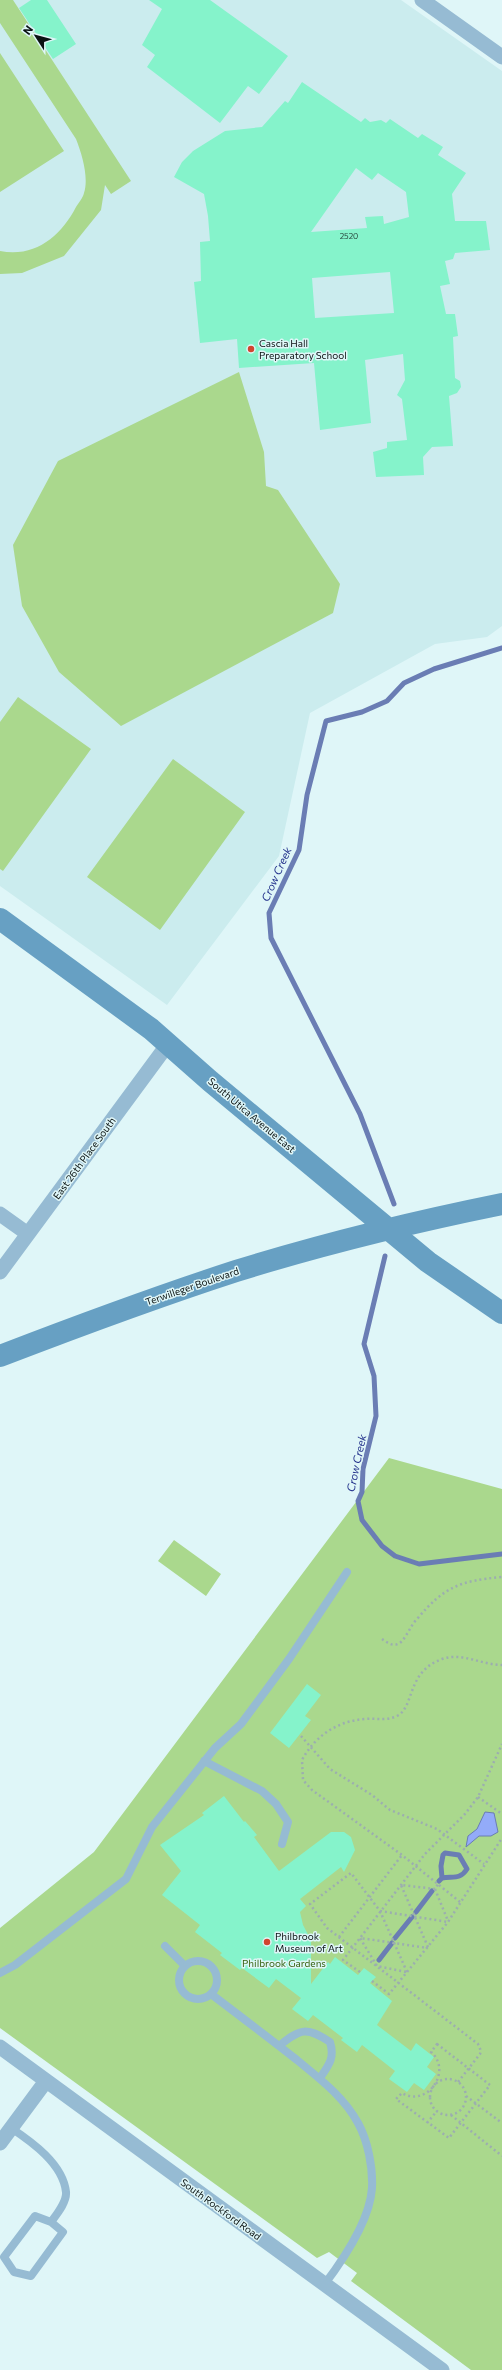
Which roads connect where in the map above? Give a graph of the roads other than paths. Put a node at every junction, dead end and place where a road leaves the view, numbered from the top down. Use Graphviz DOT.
graph roads {
  1 [pos="422,0"];
  2 [pos="502,57"];
  3 [pos="0,919"];
  4 [pos="168,1044"];
  5 [pos="502,1204"];
  6 [pos="0,1214"];
  7 [pos="388,1229"];
  8 [pos="28,1234"];
  9 [pos="0,1272"];
  10 [pos="502,1313"];
  11 [pos="0,1356"];
  12 [pos="347,1572"];
  13 [pos="204,1761"];
  14 [pos="282,1844"];
  15 [pos="165,1946"];
  16 [pos="185,1966"];
  17 [pos="0,1973"];
  18 [pos="211,1994"];
  19 [pos="279,2046"];
  20 [pos="0,2047"];
  21 [pos="320,2078"];
  22 [pos="46,2081"];
  23 [pos="12,2128"];
  24 [pos="0,2143"];
  25 [pos="51,2222"];
  26 [pos="324,2285"];
  27 [pos="442,2370"];
  1 -- 2 [label="street"];
  3 -- 4 [label="street, South Utica Avenue East"];
  4 -- 7 [label="street, South Utica Avenue East"];
  4 -- 8 [label="street, East 26th Place South"];
  5 -- 7 [label="street, Terwilleger Boulevard"];
  6 -- 8 [label="street"];
  7 -- 10 [label="street, South Utica Avenue East"];
  7 -- 11 [label="street, Terwilleger Boulevard"];
  8 -- 9 [label="street, East 26th Place South"];
  12 -- 13 [label="lane"];
  13 -- 14 [label="lane"];
  13 -- 17 [label="lane"];
  15 -- 16 [label="lane"];
  16 -- 18 [label="lane"];
  16 -- 18 [label="lane"];
  18 -- 19 [label="lane"];
  19 -- 21 [label="lane"];
  19 -- 21 [label="lane"];
  20 -- 22 [label="street, South Rockford Road"];
  21 -- 26 [label="lane"];
  22 -- 23 [label="street"];
  22 -- 26 [label="street, South Rockford Road"];
  23 -- 24 [label="street"];
  23 -- 25 [label="lane"];
  25 -- 25 [label="lane"];
  26 -- 27 [label="street, South Rockford Road"];
}
